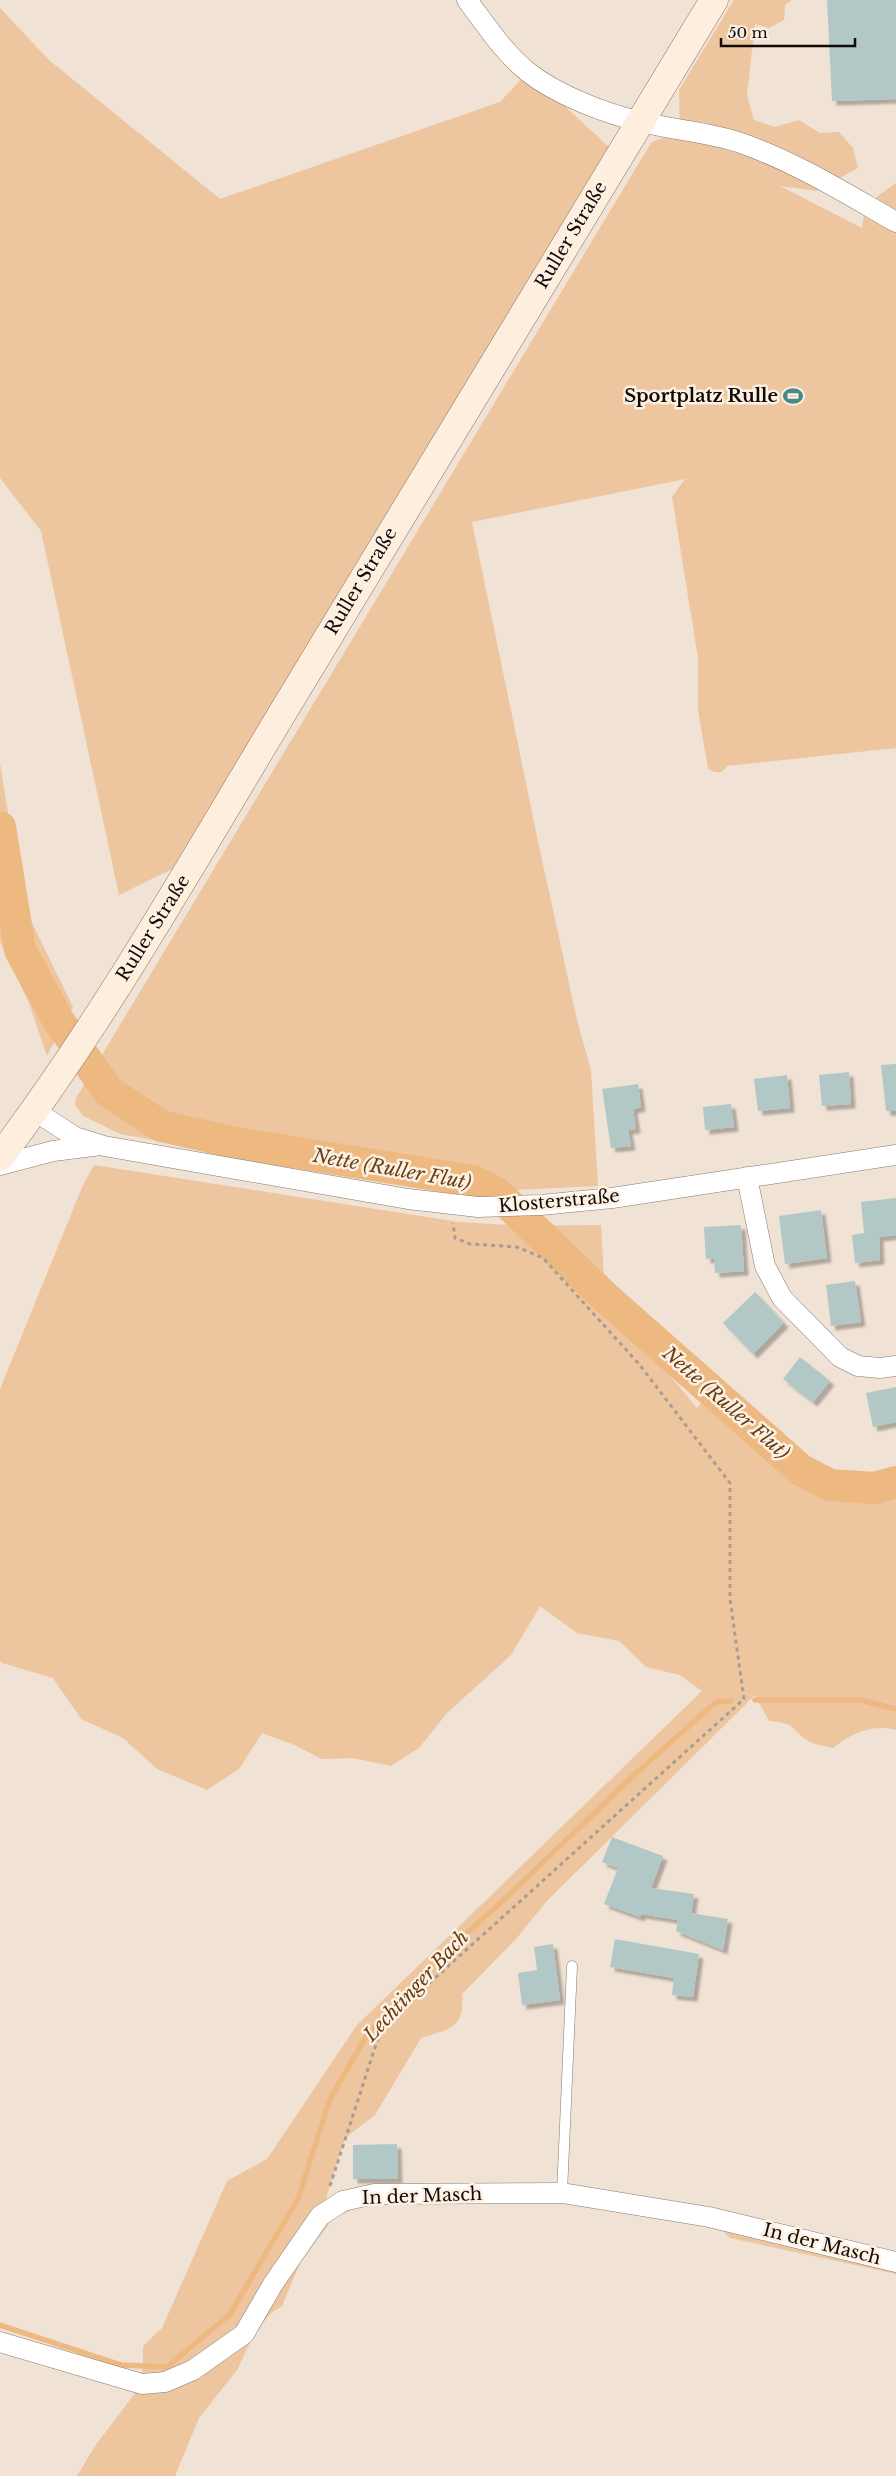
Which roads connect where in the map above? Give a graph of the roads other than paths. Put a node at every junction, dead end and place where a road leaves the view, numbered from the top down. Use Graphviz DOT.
graph roads {
  1 [pos="467,0"];
  2 [pos="714,0"];
  3 [pos="641,122"];
  4 [pos="896,222"];
  5 [pos="35,1111"];
  6 [pos="104,1146"];
  7 [pos="896,1155"];
  8 [pos="0,1157"];
  9 [pos="0,1165"];
  10 [pos="747,1177"];
  11 [pos="896,1366"];
  12 [pos="572,1966"];
  13 [pos="562,2194"];
  14 [pos="896,2262"];
  15 [pos="0,2342"];
  1 -- 3 [label="street"];
  2 -- 3 [label="main road, Ruller Straße"];
  3 -- 4 [label="street"];
  3 -- 5 [label="main road, Ruller Straße"];
  5 -- 6 [label="street, Klosterstraße"];
  5 -- 8 [label="main road, Ruller Straße"];
  6 -- 9 [label="street, Klosterstraße"];
  6 -- 10 [label="street, Klosterstraße"];
  7 -- 10 [label="street, Klosterstraße"];
  10 -- 11 [label="street"];
  12 -- 13 [label="lane"];
  13 -- 14 [label="street, In der Masch"];
  13 -- 15 [label="street, In der Masch"];
}
